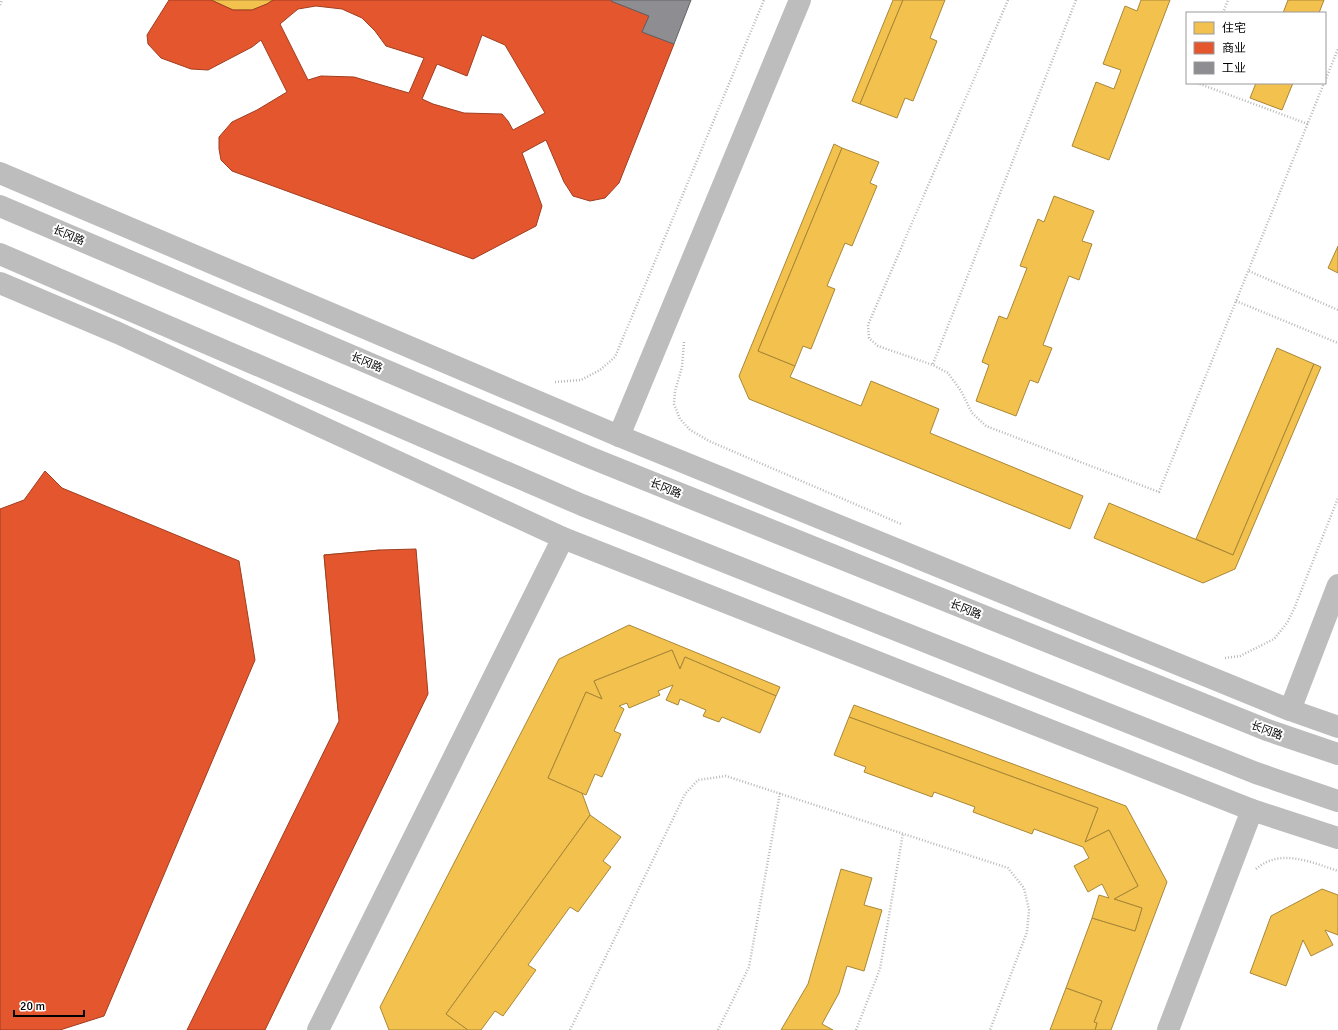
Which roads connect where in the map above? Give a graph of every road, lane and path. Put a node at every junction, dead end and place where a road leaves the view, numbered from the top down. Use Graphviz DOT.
graph roads {
  1 [pos="2,0"];
  2 [pos="764,0"];
  3 [pos="800,0"];
  4 [pos="1008,0"];
  5 [pos="1076,0"];
  6 [pos="1228,0"];
  7 [pos="0,5"];
  8 [pos="1223,12"];
  9 [pos="1338,49"];
  10 [pos="1326,79"];
  11 [pos="1200,84"];
  12 [pos="1324,84"];
  13 [pos="1308,124"];
  14 [pos="0,173"];
  15 [pos="0,206"];
  16 [pos="0,254"];
  17 [pos="1248,271"];
  18 [pos="0,283"];
  19 [pos="1236,301"];
  20 [pos="1338,310"];
  21 [pos="684,343"];
  22 [pos="1338,343"];
  23 [pos="933,364"];
  24 [pos="554,382"];
  25 [pos="619,436"];
  26 [pos="1338,498"];
  27 [pos="905,526"];
  28 [pos="563,538"];
  29 [pos="1338,585"];
  30 [pos="1221,658"];
  31 [pos="1290,710"];
  32 [pos="1338,727"];
  33 [pos="1338,754"];
  34 [pos="780,793"];
  35 [pos="1338,801"];
  36 [pos="1252,810"];
  37 [pos="903,833"];
  38 [pos="1338,838"];
  39 [pos="1338,871"];
  40 [pos="1251,873"];
  41 [pos="318,1030"];
  42 [pos="570,1030"];
  43 [pos="718,1030"];
  44 [pos="856,1030"];
  45 [pos="990,1030"];
  46 [pos="1168,1030"];
  1 -- 7 [label="path"];
  2 -- 24 [label="path"];
  3 -- 25 [label="street"];
  4 -- 23 [label="path"];
  5 -- 23 [label="path"];
  6 -- 8 [label="path"];
  9 -- 10 [label="path"];
  11 -- 13 [label="path"];
  12 -- 13 [label="path"];
  13 -- 17 [label="path"];
  14 -- 25 [label="street"];
  15 -- 33 [label="street, 长冈路"];
  16 -- 35 [label="street"];
  17 -- 19 [label="path"];
  17 -- 20 [label="path"];
  18 -- 28 [label="street"];
  19 -- 22 [label="path"];
  19 -- 23 [label="path"];
  21 -- 27 [label="path"];
  25 -- 31 [label="street"];
  26 -- 30 [label="path"];
  28 -- 36 [label="street"];
  28 -- 41 [label="street"];
  29 -- 31 [label="street"];
  31 -- 32 [label="street"];
  34 -- 37 [label="path"];
  34 -- 42 [label="path"];
  34 -- 43 [label="path"];
  36 -- 38 [label="street"];
  36 -- 46 [label="street"];
  37 -- 44 [label="path"];
  37 -- 45 [label="path"];
  39 -- 40 [label="path"];
}
